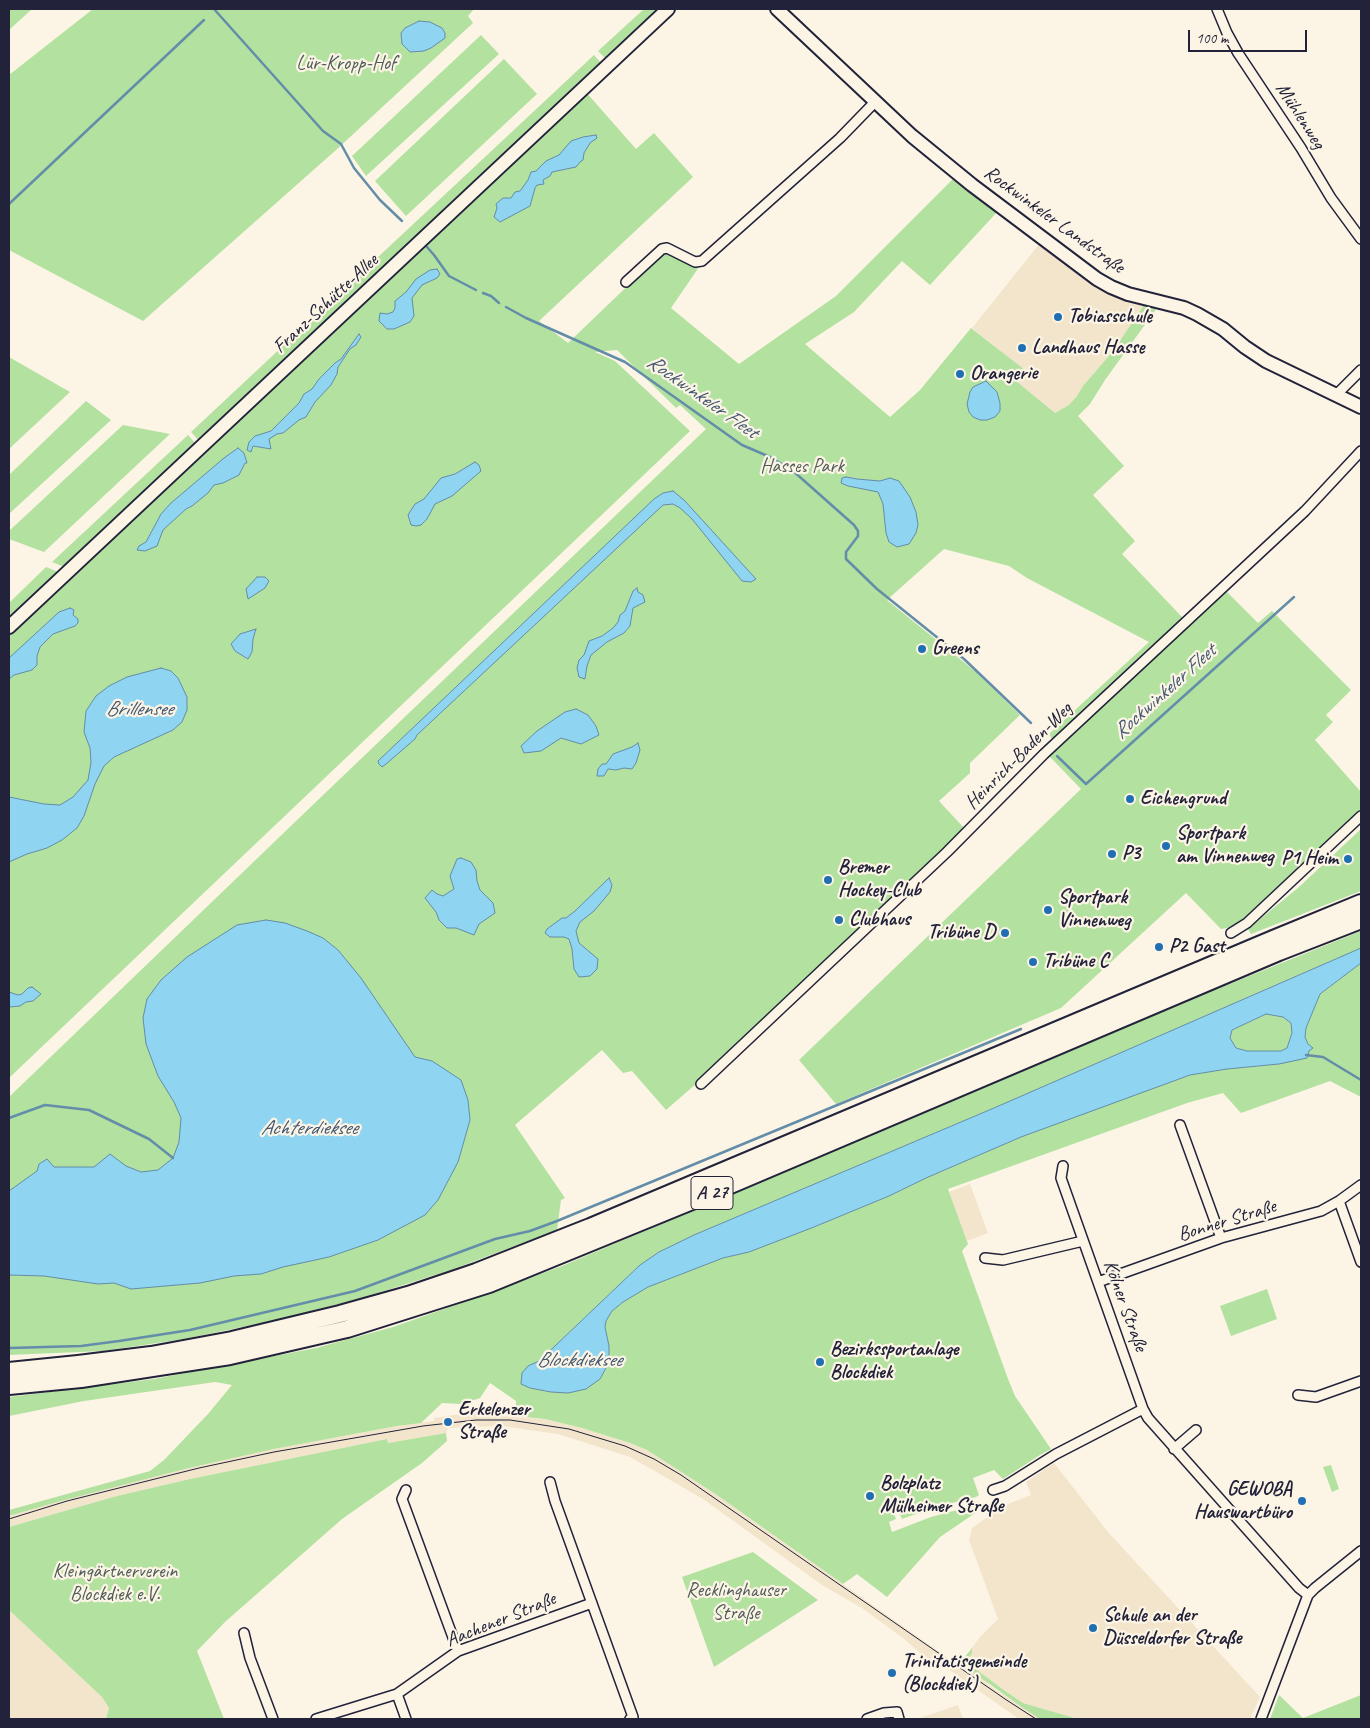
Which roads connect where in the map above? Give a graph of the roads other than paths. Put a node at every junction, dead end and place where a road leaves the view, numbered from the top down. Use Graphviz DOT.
graph roads {
  1 [pos="668,9"];
  2 [pos="777,9"];
  3 [pos="1217,9"];
  4 [pos="875,102"];
  5 [pos="1361,239"];
  6 [pos="626,282"];
  7 [pos="1361,370"];
  8 [pos="1336,396"];
  9 [pos="1361,407"];
  10 [pos="1361,451"];
  11 [pos="9,627"];
  12 [pos="1361,816"];
  13 [pos="1361,903"];
  14 [pos="1361,920"];
  15 [pos="1231,933"];
  16 [pos="701,1084"];
  17 [pos="1180,1125"];
  18 [pos="1064,1166"];
  19 [pos="1361,1185"];
  20 [pos="1339,1201"];
  21 [pos="1221,1238"];
  22 [pos="1083,1241"];
  23 [pos="1360,1252"];
  24 [pos="985,1258"];
  25 [pos="1361,1262"];
  26 [pos="1098,1282"];
  27 [pos="9,1371"];
  28 [pos="1361,1381"];
  29 [pos="9,1386"];
  30 [pos="1298,1395"];
  31 [pos="1143,1409"];
  32 [pos="1196,1430"];
  33 [pos="1174,1449"];
  34 [pos="550,1482"];
  35 [pos="406,1490"];
  36 [pos="993,1490"];
  37 [pos="1361,1551"];
  38 [pos="1308,1595"];
  39 [pos="592,1603"];
  40 [pos="244,1633"];
  41 [pos="458,1651"];
  42 [pos="398,1694"];
  43 [pos="898,1716"];
  44 [pos="273,1719"];
  45 [pos="316,1719"];
  46 [pos="406,1719"];
  47 [pos="630,1719"];
  48 [pos="867,1719"];
  49 [pos="1261,1719"];
  1 -- 11 [label="main road, Franz-Schütte-Allee"];
  2 -- 4 [label="main road, Rockwinkeler Landstraße"];
  3 -- 5 [label="street, Mühlenweg"];
  4 -- 6 [label="street"];
  4 -- 8 [label="main road, Rockwinkeler Landstraße"];
  7 -- 8 [label="street"];
  8 -- 9 [label="main road, Rockwinkeler Landstraße"];
  10 -- 16 [label="street, Heinrich-Baden-Weg"];
  12 -- 15 [label="street"];
  13 -- 27 [label="highway, A 27"];
  14 -- 29 [label="highway, A 27"];
  17 -- 21 [label="street"];
  18 -- 22 [label="street, Kölner Straße"];
  19 -- 20 [label="street, Bonner Straße"];
  20 -- 21 [label="street, Bonner Straße"];
  20 -- 23 [label="street"];
  21 -- 26 [label="street, Bonner Straße"];
  22 -- 24 [label="street"];
  22 -- 26 [label="street, Kölner Straße"];
  23 -- 25 [label="street"];
  26 -- 31 [label="street, Kölner Straße"];
  28 -- 30 [label="street"];
  31 -- 33 [label="street, Kölner Straße"];
  31 -- 36 [label="street"];
  32 -- 33 [label="street"];
  33 -- 38 [label="street, Kölner Straße"];
  34 -- 39 [label="street"];
  35 -- 41 [label="street"];
  37 -- 38 [label="street"];
  38 -- 49 [label="street"];
  39 -- 41 [label="street, Aachener Straße"];
  39 -- 47 [label="street"];
  40 -- 44 [label="street"];
  41 -- 42 [label="street, Aachener Straße"];
  42 -- 45 [label="street, Aachener Straße"];
  42 -- 46 [label="street"];
  43 -- 48 [label="street"];
}
